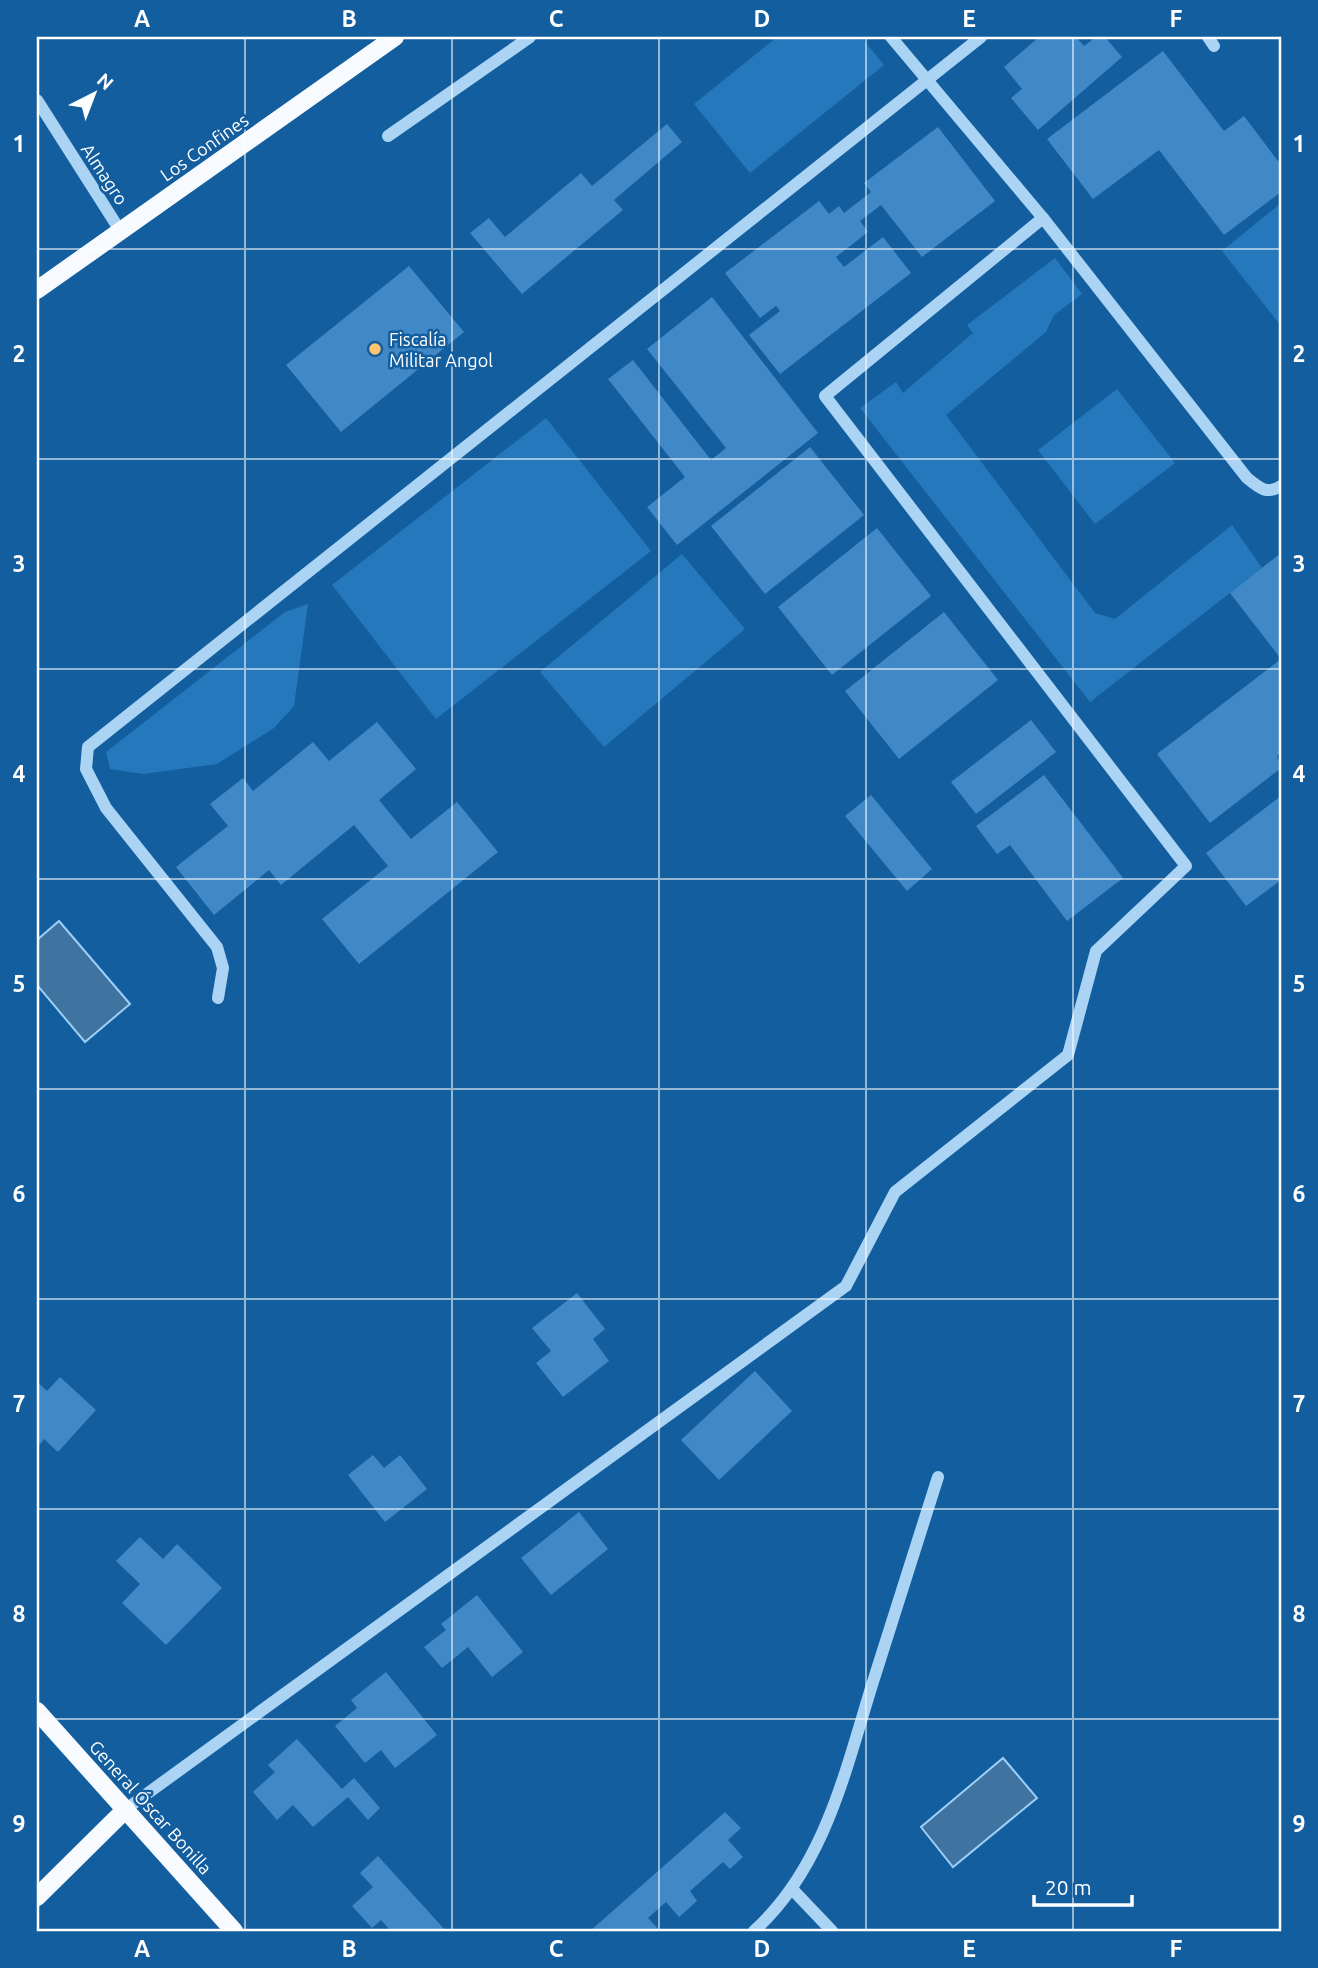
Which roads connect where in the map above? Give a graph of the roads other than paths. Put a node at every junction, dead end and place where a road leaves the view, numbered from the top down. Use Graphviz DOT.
graph roads {
  1 [pos="395,37"];
  2 [pos="530,37"];
  3 [pos="891,37"];
  4 [pos="981,37"];
  5 [pos="926,79"];
  6 [pos="37,100"];
  7 [pos="388,136"];
  8 [pos="1043,218"];
  9 [pos="121,232"];
  10 [pos="37,290"];
  11 [pos="1281,486"];
  12 [pos="218,999"];
  13 [pos="938,1477"];
  14 [pos="37,1711"];
  15 [pos="126,1809"];
  16 [pos="792,1889"];
  17 [pos="37,1898"];
  18 [pos="234,1931"];
  19 [pos="754,1931"];
  20 [pos="832,1931"];
  1 -- 9 [label="main road, Los Confines"];
  2 -- 7 [label="street"];
  3 -- 5 [label="street"];
  4 -- 5 [label="street"];
  5 -- 8 [label="street"];
  5 -- 12 [label="street"];
  6 -- 9 [label="street, Almagro"];
  8 -- 11 [label="street"];
  8 -- 15 [label="street"];
  9 -- 10 [label="main road, Los Confines"];
  13 -- 16 [label="street"];
  14 -- 15 [label="main road, General Óscar Bonilla"];
  15 -- 17 [label="main road"];
  15 -- 18 [label="main road, General Óscar Bonilla"];
  16 -- 19 [label="street"];
  16 -- 20 [label="street"];
}
